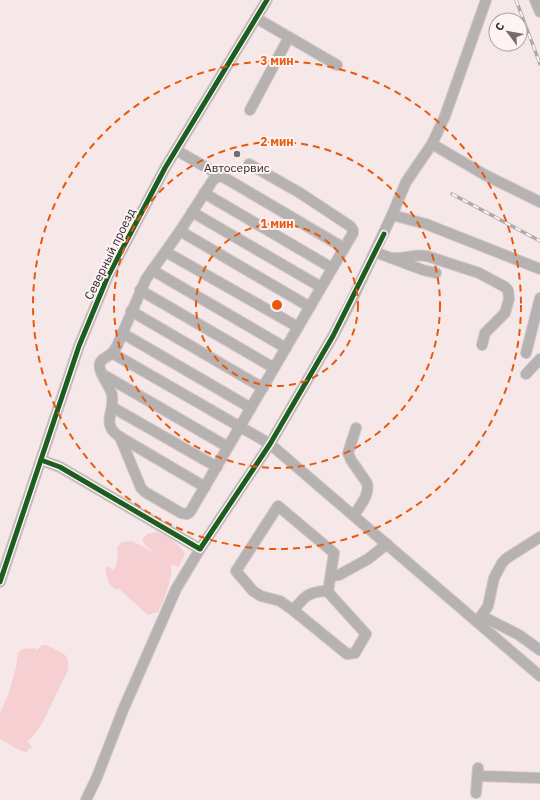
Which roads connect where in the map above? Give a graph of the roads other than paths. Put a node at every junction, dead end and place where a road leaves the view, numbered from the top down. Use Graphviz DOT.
graph roads {
  1 [pos="267,0"];
  2 [pos="486,0"];
  3 [pos="535,0"];
  4 [pos="540,12"];
  5 [pos="256,18"];
  6 [pos="288,36"];
  7 [pos="337,65"];
  8 [pos="250,110"];
  9 [pos="432,144"];
  10 [pos="176,150"];
  11 [pos="249,164"];
  12 [pos="225,178"];
  13 [pos="204,193"];
  14 [pos="540,202"];
  15 [pos="192,212"];
  16 [pos="392,215"];
  17 [pos="180,231"];
  18 [pos="344,248"];
  19 [pos="166,252"];
  20 [pos="375,252"];
  21 [pos="390,258"];
  22 [pos="332,268"];
  23 [pos="540,269"];
  24 [pos="152,270"];
  25 [pos="436,273"];
  26 [pos="321,288"];
  27 [pos="140,290"];
  28 [pos="540,298"];
  29 [pos="310,307"];
  30 [pos="131,311"];
  31 [pos="537,322"];
  32 [pos="298,327"];
  33 [pos="122,333"];
  34 [pos="482,345"];
  35 [pos="286,348"];
  36 [pos="112,353"];
  37 [pos="526,353"];
  38 [pos="540,360"];
  39 [pos="274,368"];
  40 [pos="102,374"];
  41 [pos="526,374"];
  42 [pos="262,388"];
  43 [pos="112,406"];
  44 [pos="251,408"];
  45 [pos="240,427"];
  46 [pos="356,428"];
  47 [pos="120,437"];
  48 [pos="270,444"];
  49 [pos="228,447"];
  50 [pos="41,460"];
  51 [pos="217,467"];
  52 [pos="205,487"];
  53 [pos="354,515"];
  54 [pos="540,537"];
  55 [pos="388,544"];
  56 [pos="200,549"];
  57 [pos="331,576"];
  58 [pos="0,582"];
  59 [pos="328,592"];
  60 [pos="293,610"];
  61 [pos="479,619"];
  62 [pos="540,650"];
  63 [pos="540,676"];
  64 [pos="540,778"];
  65 [pos="476,793"];
  66 [pos="86,800"];
  1 -- 5 [label="street, Северный проезд"];
  2 -- 9 [label="street"];
  3 -- 4 [label="street"];
  5 -- 6 [label="street"];
  5 -- 10 [label="street, Северный проезд"];
  6 -- 7 [label="street"];
  6 -- 8 [label="street"];
  9 -- 14 [label="street"];
  9 -- 16 [label="street"];
  10 -- 12 [label="street"];
  10 -- 50 [label="street, Северный проезд"];
  11 -- 18 [label="street"];
  12 -- 13 [label="street"];
  12 -- 18 [label="street"];
  13 -- 15 [label="street"];
  13 -- 22 [label="street"];
  15 -- 17 [label="street"];
  15 -- 26 [label="street"];
  16 -- 20 [label="street"];
  16 -- 23 [label="street"];
  17 -- 19 [label="street"];
  17 -- 29 [label="street"];
  18 -- 22 [label="street"];
  19 -- 24 [label="street"];
  19 -- 32 [label="street"];
  20 -- 21 [label="street"];
  20 -- 48 [label="street"];
  21 -- 25 [label="street"];
  21 -- 34 [label="street"];
  22 -- 26 [label="street"];
  24 -- 27 [label="street"];
  24 -- 35 [label="street"];
  26 -- 29 [label="street"];
  27 -- 30 [label="street"];
  27 -- 39 [label="street"];
  28 -- 31 [label="street"];
  29 -- 32 [label="street"];
  30 -- 33 [label="street"];
  30 -- 42 [label="street"];
  31 -- 37 [label="street"];
  32 -- 35 [label="street"];
  33 -- 36 [label="street"];
  33 -- 44 [label="street"];
  35 -- 39 [label="street"];
  36 -- 40 [label="street"];
  36 -- 45 [label="street"];
  38 -- 41 [label="street"];
  39 -- 42 [label="street"];
  40 -- 43 [label="street"];
  40 -- 49 [label="street"];
  42 -- 44 [label="street"];
  43 -- 47 [label="street"];
  43 -- 51 [label="street"];
  44 -- 45 [label="street"];
  45 -- 48 [label="street"];
  45 -- 49 [label="street"];
  46 -- 53 [label="street"];
  47 -- 52 [label="street"];
  47 -- 52 [label="street"];
  48 -- 53 [label="street"];
  48 -- 56 [label="street"];
  49 -- 51 [label="street"];
  50 -- 56 [label="street"];
  50 -- 58 [label="street, Северный проезд"];
  51 -- 52 [label="street"];
  53 -- 55 [label="street"];
  54 -- 61 [label="street"];
  55 -- 57 [label="street"];
  55 -- 61 [label="street"];
  56 -- 66 [label="street"];
  57 -- 59 [label="street"];
  57 -- 60 [label="street"];
  59 -- 60 [label="street"];
  59 -- 60 [label="street"];
  61 -- 62 [label="street"];
  61 -- 63 [label="street"];
  64 -- 65 [label="street"];
}
